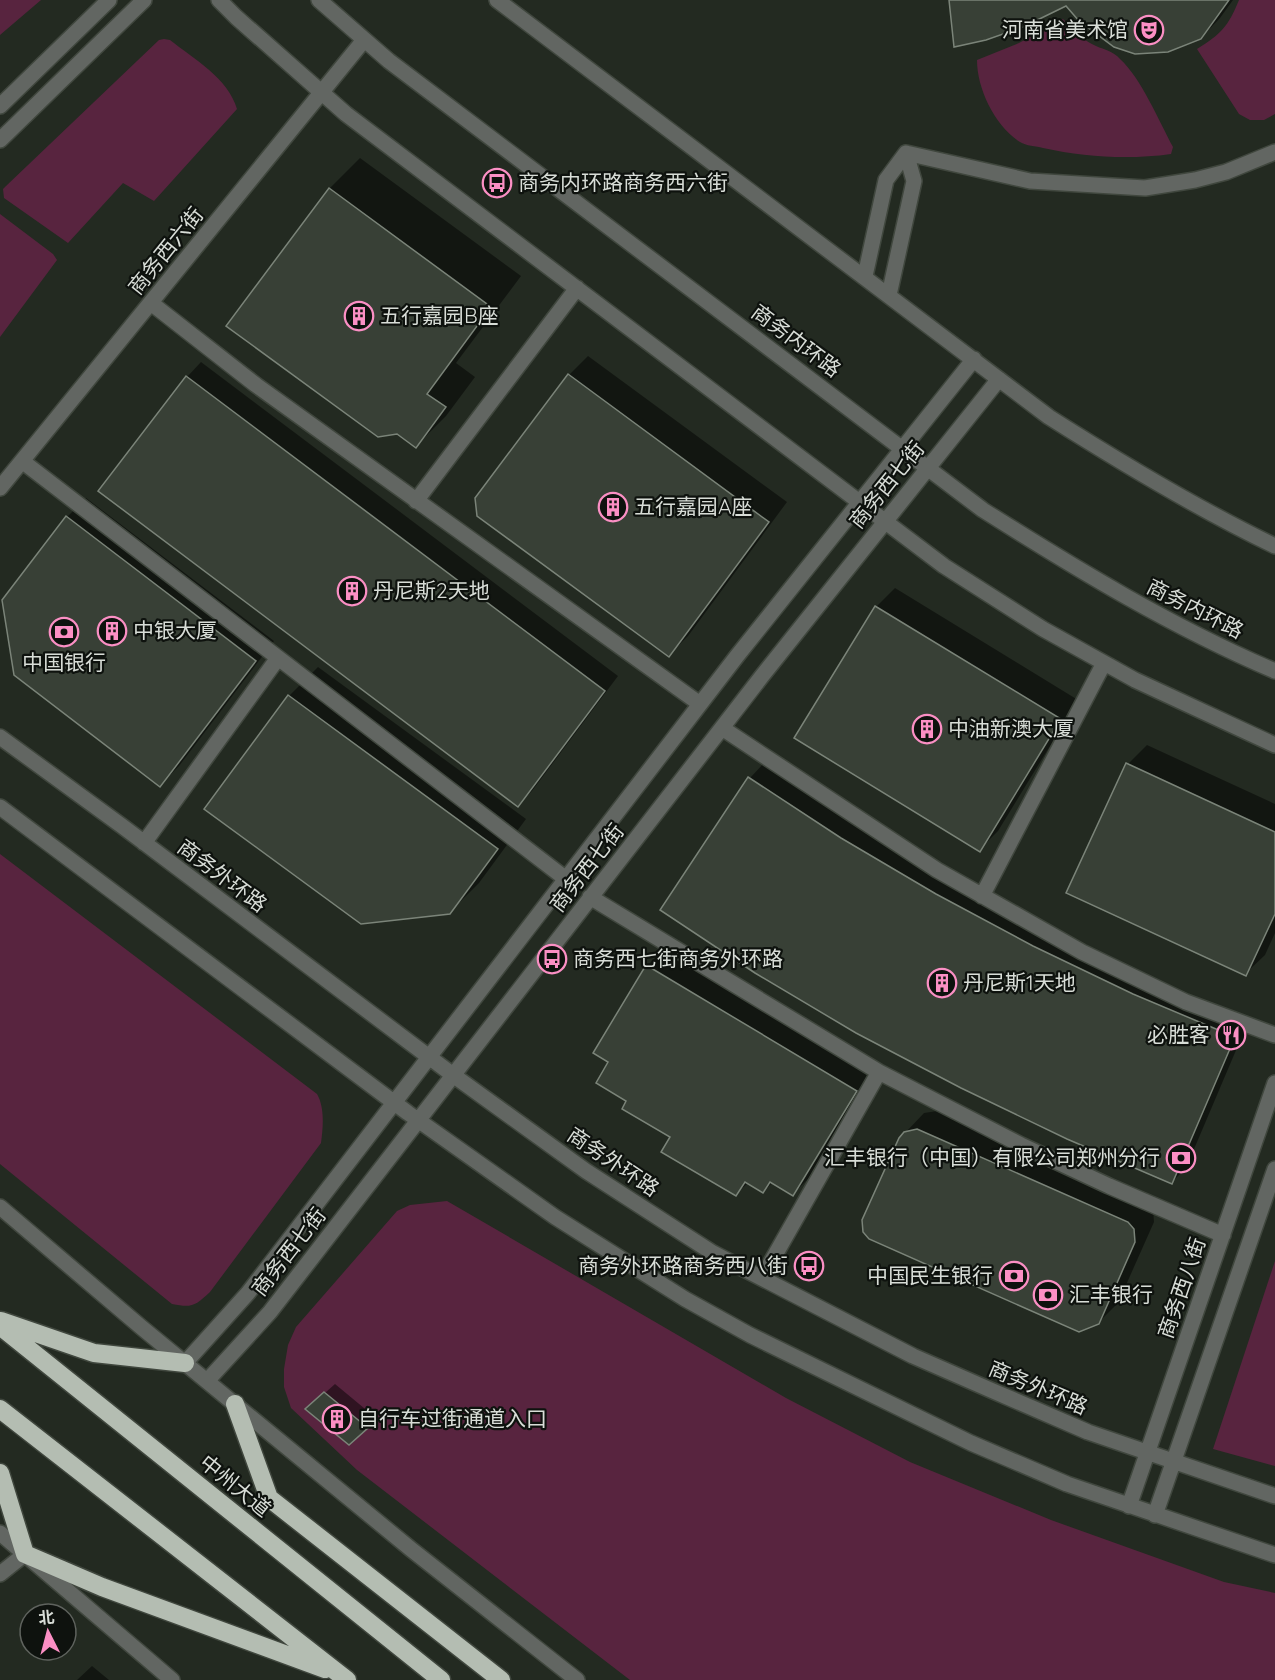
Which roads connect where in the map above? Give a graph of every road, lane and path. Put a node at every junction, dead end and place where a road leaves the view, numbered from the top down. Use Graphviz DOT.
graph roads {
  1 [pos="109,0"];
  2 [pos="144,0"];
  3 [pos="219,0"];
  4 [pos="319,0"];
  5 [pos="497,0"];
  6 [pos="364,40"];
  7 [pos="321,93"];
  8 [pos="0,106"];
  9 [pos="0,140"];
  10 [pos="1275,152"];
  11 [pos="906,153"];
  12 [pos="865,276"];
  13 [pos="577,288"];
  14 [pos="889,295"];
  15 [pos="151,303"];
  16 [pos="974,359"];
  17 [pos="999,379"];
  18 [pos="903,448"];
  19 [pos="22,461"];
  20 [pos="928,468"];
  21 [pos="0,488"];
  22 [pos="416,501"];
  23 [pos="860,501"];
  24 [pos="886,521"];
  25 [pos="1275,546"];
  26 [pos="278,658"];
  27 [pos="1104,663"];
  28 [pos="1275,671"];
  29 [pos="700,704"];
  30 [pos="722,728"];
  31 [pos="0,737"];
  32 [pos="1275,745"];
  33 [pos="0,807"];
  34 [pos="144,843"];
  35 [pos="566,879"];
  36 [pos="982,896"];
  37 [pos="591,897"];
  38 [pos="1275,1035"];
  39 [pos="429,1058"];
  40 [pos="879,1072"];
  41 [pos="453,1075"];
  42 [pos="1275,1083"];
  43 [pos="394,1102"];
  44 [pos="418,1120"];
  45 [pos="1275,1169"];
  46 [pos="0,1207"];
  47 [pos="1223,1235"];
  48 [pos="762,1278"];
  49 [pos="0,1321"];
  50 [pos="0,1326"];
  51 [pos="185,1363"];
  52 [pos="207,1381"];
  53 [pos="235,1404"];
  54 [pos="0,1409"];
  55 [pos="1147,1453"];
  56 [pos="1174,1462"];
  57 [pos="0,1473"];
  58 [pos="1275,1496"];
  59 [pos="1129,1506"];
  60 [pos="1155,1515"];
  61 [pos="0,1533"];
  62 [pos="26,1554"];
  63 [pos="1275,1555"];
  64 [pos="0,1574"];
  65 [pos="344,1678"];
  66 [pos="172,1680"];
  67 [pos="441,1680"];
  68 [pos="501,1680"];
  69 [pos="577,1680"];
  1 -- 8 [label="street"];
  2 -- 9 [label="street"];
  3 -- 7 [label="street"];
  4 -- 6 [label="street, 商务内环路"];
  5 -- 12 [label="street"];
  6 -- 7 [label="street, 商务西六街"];
  6 -- 18 [label="street, 商务内环路"];
  7 -- 13 [label="street"];
  7 -- 15 [label="street, 商务西六街"];
  10 -- 11 [label="street"];
  11 -- 12 [label="street"];
  11 -- 14 [label="street"];
  12 -- 14 [label="street"];
  13 -- 22 [label="street"];
  13 -- 23 [label="street"];
  14 -- 16 [label="street"];
  15 -- 19 [label="street, 商务西六街"];
  15 -- 22 [label="street"];
  16 -- 17 [label="street"];
  16 -- 18 [label="street, 商务西七街"];
  17 -- 20 [label="street, 商务西七街"];
  17 -- 25 [label="street"];
  18 -- 20 [label="street, 商务内环路"];
  18 -- 23 [label="street, 商务西七街"];
  19 -- 21 [label="street, 商务西六街"];
  19 -- 26 [label="street"];
  20 -- 24 [label="street, 商务西七街"];
  20 -- 28 [label="street, 商务内环路"];
  22 -- 29 [label="street"];
  23 -- 24 [label="street"];
  23 -- 29 [label="street, 商务西七街"];
  24 -- 27 [label="street"];
  24 -- 30 [label="street, 商务西七街"];
  26 -- 34 [label="street"];
  26 -- 35 [label="street"];
  27 -- 32 [label="street"];
  27 -- 36 [label="street"];
  29 -- 35 [label="street, 商务西七街"];
  30 -- 36 [label="street"];
  30 -- 37 [label="street, 商务西七街"];
  31 -- 34 [label="street, 商务外环路"];
  33 -- 43 [label="street"];
  34 -- 39 [label="street, 商务外环路"];
  35 -- 39 [label="street, 商务西七街"];
  36 -- 38 [label="street"];
  37 -- 40 [label="street"];
  37 -- 41 [label="street, 商务西七街"];
  39 -- 41 [label="street, 商务外环路"];
  39 -- 43 [label="street, 商务西七街"];
  40 -- 47 [label="street"];
  40 -- 48 [label="street"];
  41 -- 44 [label="street, 商务西七街"];
  41 -- 48 [label="street, 商务外环路"];
  42 -- 47 [label="street, 商务西八街"];
  43 -- 44 [label="street"];
  43 -- 51 [label="street, 商务西七街"];
  44 -- 52 [label="street, 商务西七街"];
  44 -- 59 [label="street"];
  45 -- 56 [label="street"];
  46 -- 51 [label="street"];
  47 -- 55 [label="street, 商务西八街"];
  48 -- 55 [label="street, 商务外环路"];
  49 -- 51 [label="highway"];
  50 -- 67 [label="highway, 中州大道"];
  51 -- 52 [label="street"];
  52 -- 53 [label="street"];
  53 -- 68 [label="highway"];
  53 -- 69 [label="street"];
  54 -- 65 [label="highway"];
  55 -- 56 [label="street, 商务外环路"];
  55 -- 59 [label="street, 商务西八街"];
  56 -- 58 [label="street, 商务外环路"];
  56 -- 60 [label="street"];
  57 -- 62 [label="highway"];
  59 -- 60 [label="street"];
  60 -- 63 [label="street"];
  61 -- 62 [label="street"];
  62 -- 64 [label="street"];
  62 -- 65 [label="highway"];
  62 -- 66 [label="street"];
}
